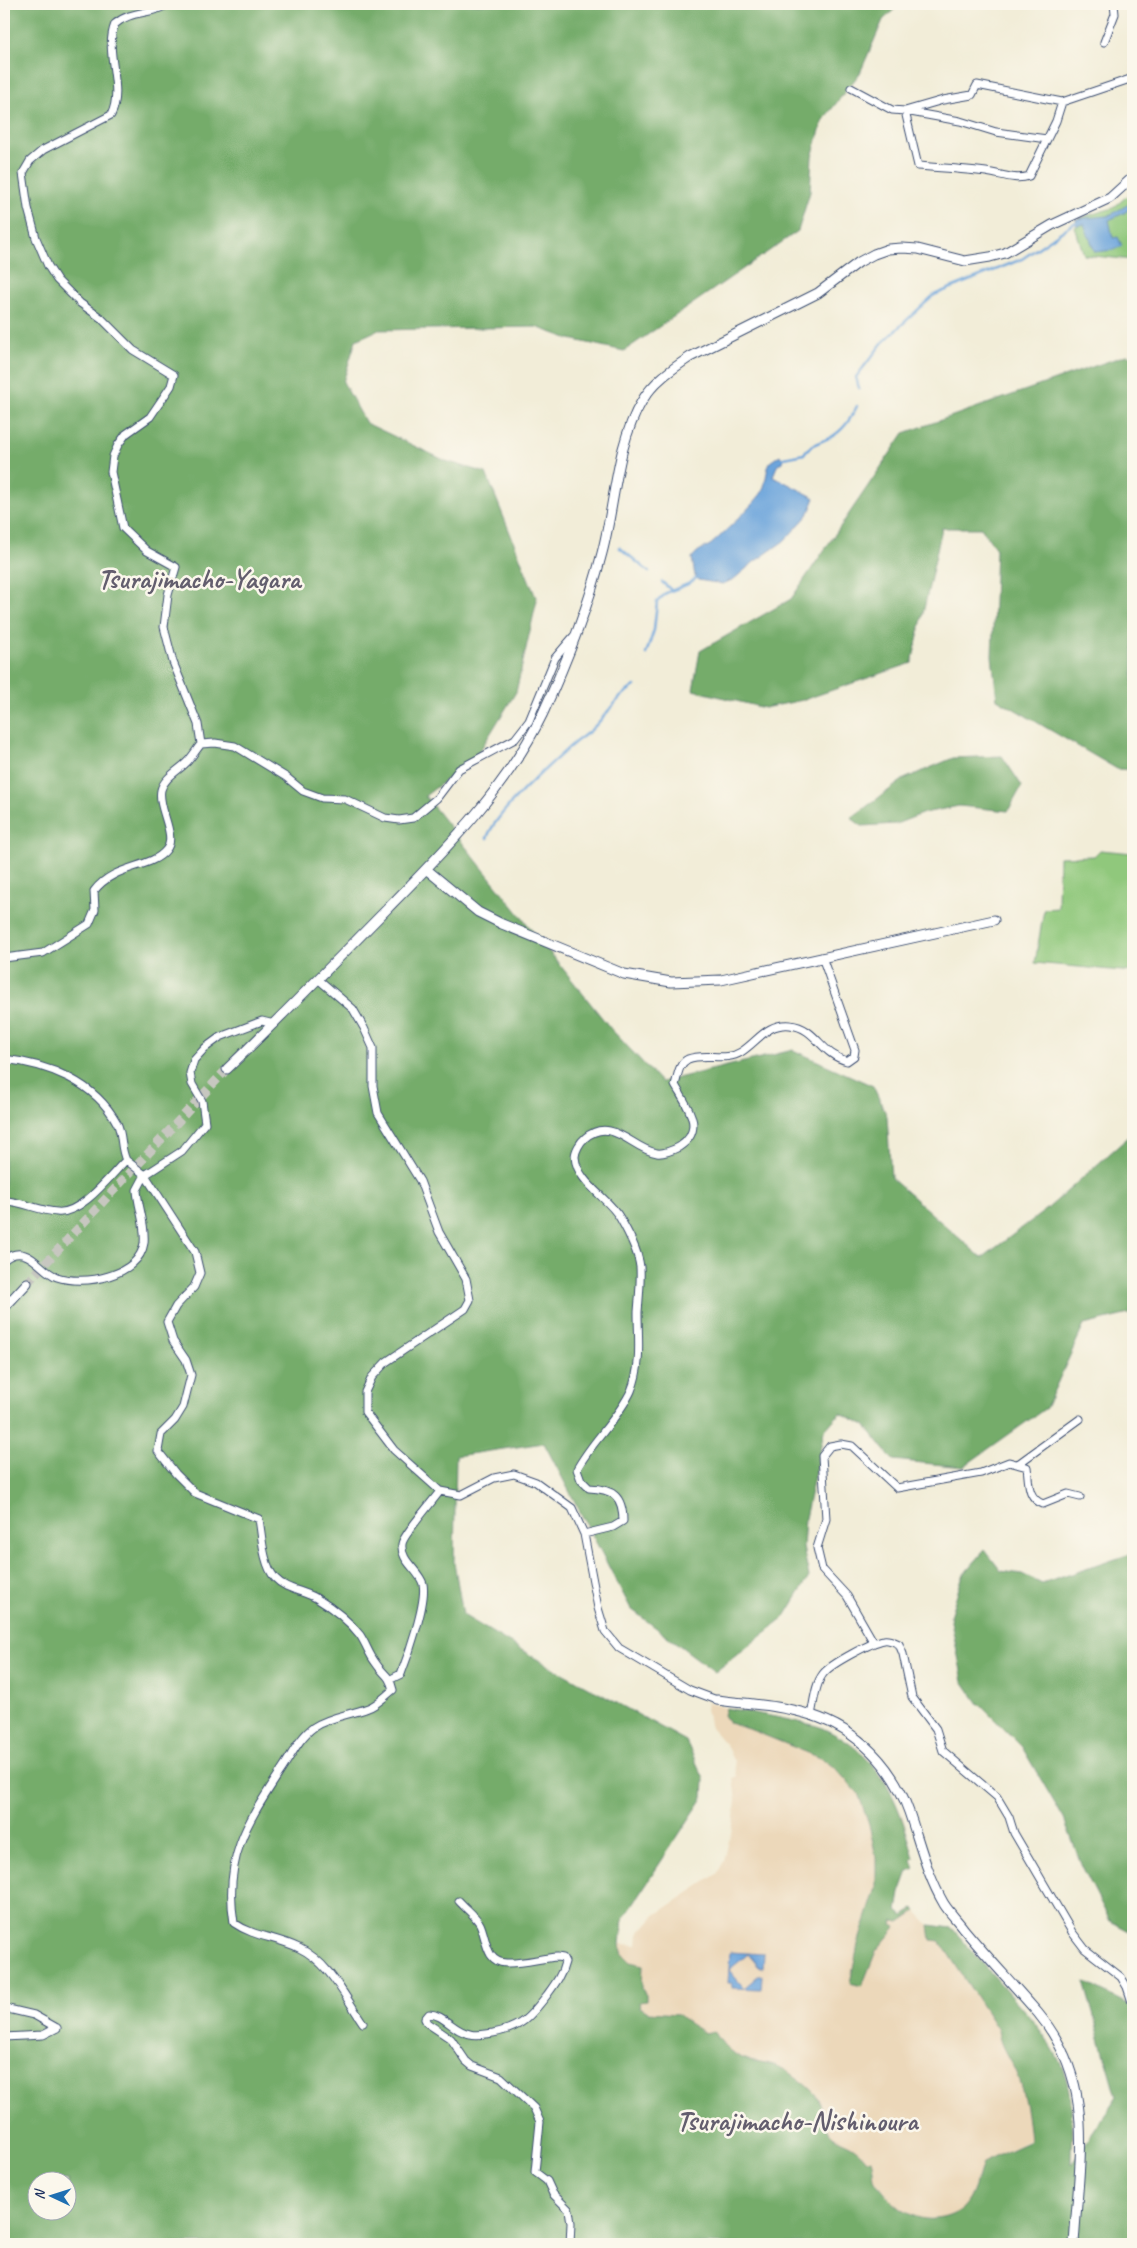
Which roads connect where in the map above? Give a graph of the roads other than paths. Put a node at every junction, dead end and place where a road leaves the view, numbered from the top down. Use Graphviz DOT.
graph roads {
  1 [pos="168,4"];
  2 [pos="1114,4"];
  3 [pos="1104,42"];
  4 [pos="1133,78"];
  5 [pos="851,88"];
  6 [pos="1062,102"];
  7 [pos="905,111"];
  8 [pos="1047,139"];
  9 [pos="1133,177"];
  10 [pos="577,633"];
  11 [pos="201,744"];
  12 [pos="426,869"];
  13 [pos="994,920"];
  14 [pos="822,957"];
  15 [pos="4,958"];
  16 [pos="318,980"];
  17 [pos="274,1024"];
  18 [pos="4,1059"];
  19 [pos="227,1069"];
  20 [pos="126,1160"];
  21 [pos="145,1175"];
  22 [pos="4,1201"];
  23 [pos="4,1260"];
  24 [pos="27,1283"];
  25 [pos="4,1308"];
  26 [pos="1080,1419"];
  27 [pos="1018,1464"];
  28 [pos="440,1491"];
  29 [pos="1080,1497"];
  30 [pos="584,1534"];
  31 [pos="874,1643"];
  32 [pos="390,1679"];
  33 [pos="717,1700"];
  34 [pos="811,1715"];
  35 [pos="458,1901"];
  36 [pos="1133,2005"];
  37 [pos="4,2008"];
  38 [pos="363,2023"];
  39 [pos="4,2037"];
  40 [pos="570,2244"];
  41 [pos="1074,2244"];
  1 -- 11 [label="street"];
  2 -- 3 [label="street"];
  4 -- 6 [label="street"];
  5 -- 7 [label="street"];
  6 -- 7 [label="street"];
  6 -- 8 [label="street"];
  7 -- 8 [label="street"];
  7 -- 8 [label="street"];
  9 -- 10 [label="street"];
  10 -- 11 [label="street"];
  10 -- 12 [label="street"];
  11 -- 15 [label="street"];
  12 -- 14 [label="street"];
  12 -- 16 [label="street"];
  13 -- 14 [label="street"];
  14 -- 30 [label="street"];
  16 -- 17 [label="street"];
  16 -- 28 [label="street"];
  17 -- 19 [label="street"];
  17 -- 21 [label="street"];
  18 -- 20 [label="street"];
  20 -- 21 [label="street"];
  20 -- 22 [label="street"];
  21 -- 23 [label="street"];
  21 -- 32 [label="street"];
  24 -- 25 [label="street"];
  26 -- 27 [label="street"];
  27 -- 29 [label="street"];
  27 -- 31 [label="street"];
  28 -- 30 [label="street"];
  28 -- 32 [label="street"];
  30 -- 33 [label="street"];
  31 -- 34 [label="street"];
  31 -- 36 [label="street"];
  32 -- 38 [label="street"];
  33 -- 34 [label="street"];
  34 -- 41 [label="street"];
  35 -- 40 [label="street"];
  37 -- 39 [label="street"];
}
